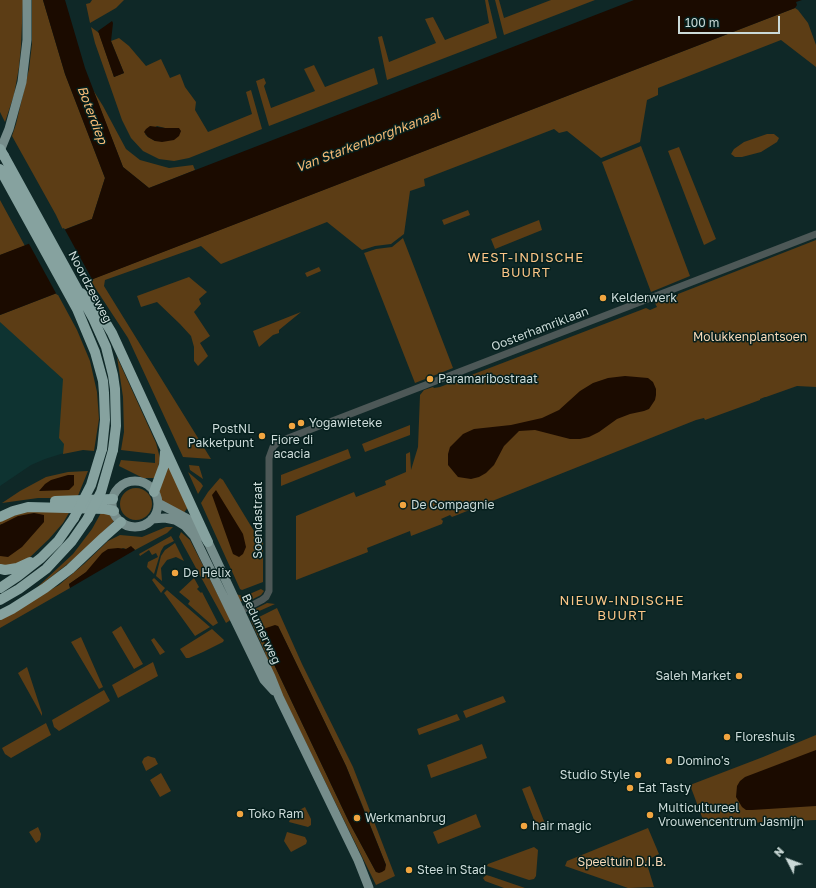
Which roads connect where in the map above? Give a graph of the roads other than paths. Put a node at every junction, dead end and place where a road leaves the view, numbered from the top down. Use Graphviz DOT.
graph roads {
  1 [pos="27,0"];
  2 [pos="1,152"];
  3 [pos="0,169"];
  4 [pos="32,218"];
  5 [pos="816,234"];
  6 [pos="86,306"];
  7 [pos="273,447"];
  8 [pos="165,449"];
  9 [pos="154,492"];
  10 [pos="113,499"];
  11 [pos="158,503"];
  12 [pos="0,511"];
  13 [pos="114,512"];
  14 [pos="0,517"];
  15 [pos="152,519"];
  16 [pos="121,522"];
  17 [pos="208,542"];
  18 [pos="41,558"];
  19 [pos="0,569"];
  20 [pos="0,588"];
  21 [pos="0,600"];
  22 [pos="236,613"];
  23 [pos="0,615"];
  24 [pos="358,860"];
  25 [pos="369,888"];
  26 [pos="375,888"];
  1 -- 2 [label="main road"];
  2 -- 4 [label="highway, Noordzeeweg"];
  3 -- 4 [label="highway, Noordzeeweg"];
  4 -- 6 [label="highway, Noordzeeweg"];
  4 -- 6 [label="highway, Noordzeeweg"];
  5 -- 7 [label="street, Oosterhamriklaan"];
  6 -- 8 [label="highway"];
  6 -- 18 [label="highway, Noordzeeweg, bridge"];
  6 -- 21 [label="highway, Noordzeeweg, bridge"];
  7 -- 22 [label="street, Soendastraat"];
  8 -- 9 [label="highway"];
  8 -- 17 [label="highway"];
  9 -- 10 [label="main road"];
  9 -- 11 [label="main road"];
  10 -- 12 [label="highway"];
  10 -- 13 [label="main road"];
  11 -- 15 [label="main road"];
  11 -- 17 [label="main road, Bedumerweg"];
  13 -- 14 [label="highway"];
  13 -- 16 [label="main road"];
  15 -- 16 [label="main road"];
  15 -- 22 [label="main road, Bedumerweg"];
  16 -- 23 [label="highway"];
  17 -- 22 [label="main road, Bedumerweg"];
  18 -- 19 [label="highway"];
  18 -- 20 [label="highway"];
  22 -- 24 [label="main road, Bedumerweg"];
  24 -- 25 [label="main road, Bedumerweg"];
  24 -- 26 [label="main road, Bedumerweg"];
}
